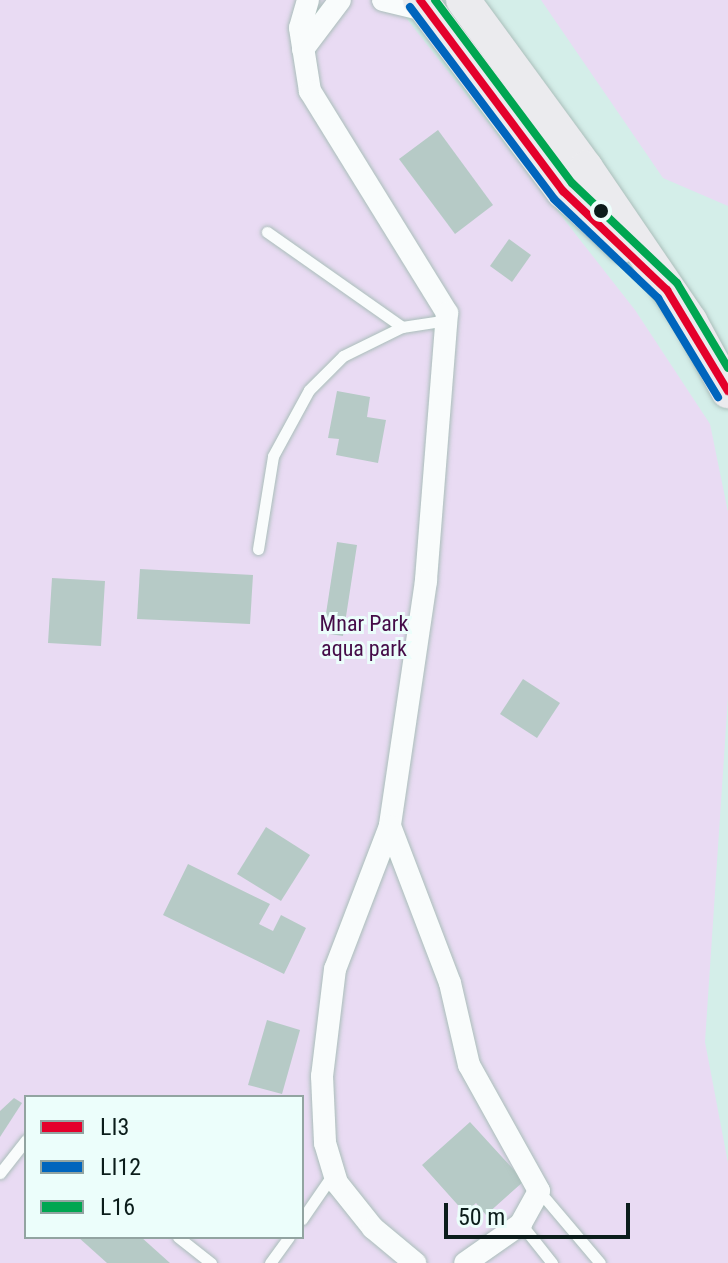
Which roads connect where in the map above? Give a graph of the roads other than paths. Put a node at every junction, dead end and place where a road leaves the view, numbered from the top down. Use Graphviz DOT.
graph roads {
  1 [pos="308,0"];
  2 [pos="340,0"];
  3 [pos="383,0"];
  4 [pos="463,0"];
  5 [pos="424,6"];
  6 [pos="301,54"];
  7 [pos="267,232"];
  8 [pos="649,268"];
  9 [pos="448,320"];
  10 [pos="402,327"];
  11 [pos="728,391"];
  12 [pos="258,549"];
  13 [pos="390,826"];
  14 [pos="24,1143"];
  15 [pos="0,1173"];
  16 [pos="334,1173"];
  17 [pos="539,1191"];
  18 [pos="304,1216"];
  19 [pos="521,1224"];
  20 [pos="181,1239"];
  21 [pos="288,1239"];
  22 [pos="211,1263"];
  23 [pos="270,1263"];
  24 [pos="415,1263"];
  25 [pos="465,1263"];
  26 [pos="552,1263"];
  27 [pos="600,1263"];
  1 -- 6 [label="street"];
  2 -- 6 [label="street"];
  3 -- 5 [label="street"];
  4 -- 8 [label="main road"];
  5 -- 8 [label="main road"];
  6 -- 9 [label="street"];
  7 -- 10 [label="lane"];
  8 -- 11 [label="main road"];
  9 -- 10 [label="lane"];
  9 -- 13 [label="street"];
  10 -- 12 [label="lane"];
  13 -- 16 [label="street"];
  13 -- 17 [label="street"];
  14 -- 15 [label="lane"];
  16 -- 18 [label="lane"];
  16 -- 24 [label="street"];
  17 -- 19 [label="street"];
  17 -- 27 [label="lane"];
  19 -- 25 [label="street"];
  19 -- 26 [label="lane"];
  20 -- 22 [label="lane"];
  21 -- 23 [label="lane"];
}
